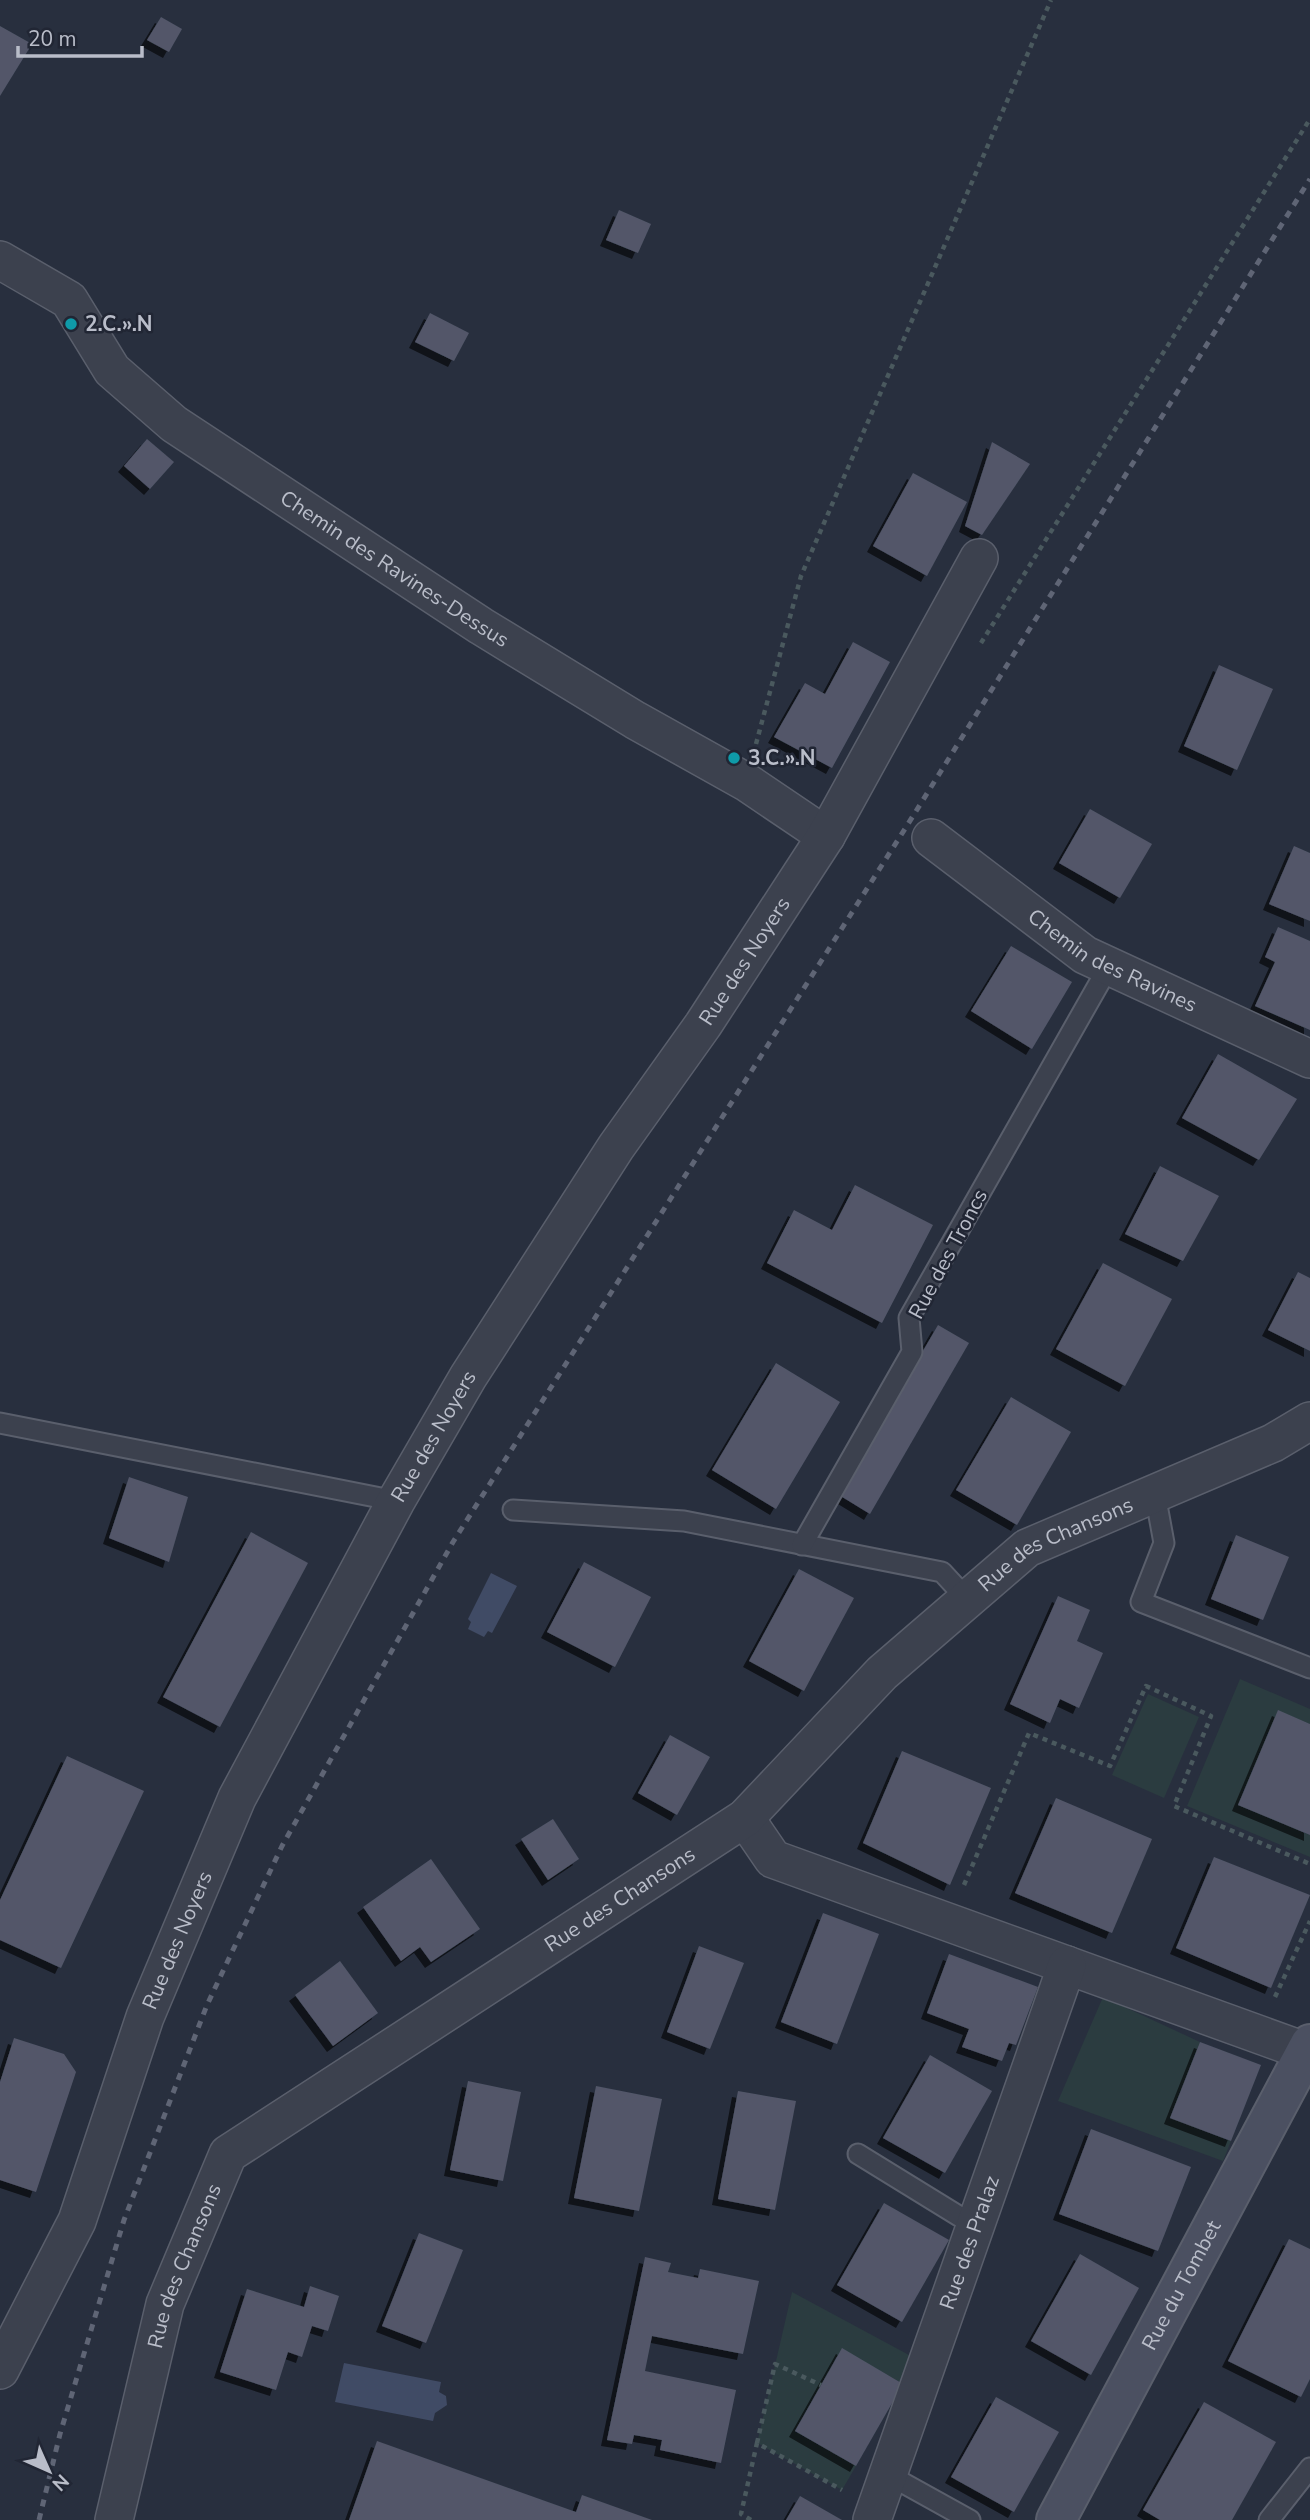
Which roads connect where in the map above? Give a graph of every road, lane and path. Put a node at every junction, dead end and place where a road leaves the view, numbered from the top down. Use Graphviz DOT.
graph roads {
  1 [pos="1051,0"];
  2 [pos="1310,118"];
  3 [pos="0,260"];
  4 [pos="979,558"];
  5 [pos="978,647"];
  6 [pos="746,782"];
  7 [pos="826,836"];
  8 [pos="931,838"];
  9 [pos="1109,966"];
  10 [pos="1310,1059"];
  11 [pos="1310,1421"];
  12 [pos="0,1423"];
  13 [pos="1155,1494"];
  14 [pos="396,1501"];
  15 [pos="513,1510"];
  16 [pos="802,1545"];
  17 [pos="967,1598"];
  18 [pos="1310,1668"];
  19 [pos="745,1818"];
  20 [pos="1310,1864"];
  21 [pos="961,1892"];
  22 [pos="1310,1922"];
  23 [pos="1067,1965"];
  24 [pos="1269,2002"];
  25 [pos="1309,2050"];
  26 [pos="858,2154"];
  27 [pos="975,2226"];
  28 [pos="0,2370"];
  29 [pos="821,2385"];
  30 [pos="757,2443"];
  31 [pos="1310,2468"];
  32 [pos="887,2474"];
  33 [pos="874,2514"];
  34 [pos="1066,2517"];
  35 [pos="114,2520"];
  36 [pos="751,2520"];
  37 [pos="970,2520"];
  38 [pos="1269,2520"];
  1 -- 6 [label="path"];
  2 -- 5 [label="path"];
  3 -- 6 [label="street, Chemin des Ravines-Dessus"];
  4 -- 7 [label="street, Rue des Noyers"];
  6 -- 7 [label="street, Chemin des Ravines-Dessus"];
  7 -- 14 [label="street, Rue des Noyers"];
  8 -- 9 [label="street, Chemin des Ravines"];
  9 -- 10 [label="street, Chemin des Ravines"];
  9 -- 16 [label="lane, Rue des Troncs"];
  11 -- 13 [label="street, Rue des Chansons"];
  12 -- 14 [label="lane"];
  13 -- 17 [label="street, Rue des Chansons"];
  13 -- 18 [label="lane"];
  14 -- 28 [label="street, Rue des Noyers"];
  15 -- 16 [label="lane"];
  16 -- 17 [label="lane"];
  17 -- 19 [label="street, Rue des Chansons"];
  19 -- 23 [label="street"];
  19 -- 35 [label="street, Rue des Chansons"];
  20 -- 21 [label="path"];
  22 -- 24 [label="path"];
  23 -- 25 [label="street"];
  23 -- 27 [label="street, Rue des Pralaz"];
  25 -- 34 [label="street, Rue du Tombet"];
  26 -- 27 [label="lane"];
  27 -- 32 [label="street, Rue des Pralaz"];
  29 -- 30 [label="path"];
  30 -- 33 [label="path"];
  30 -- 36 [label="path"];
  31 -- 38 [label="lane"];
  32 -- 33 [label="street, Rue des Pralaz"];
  32 -- 37 [label="lane"];
}
